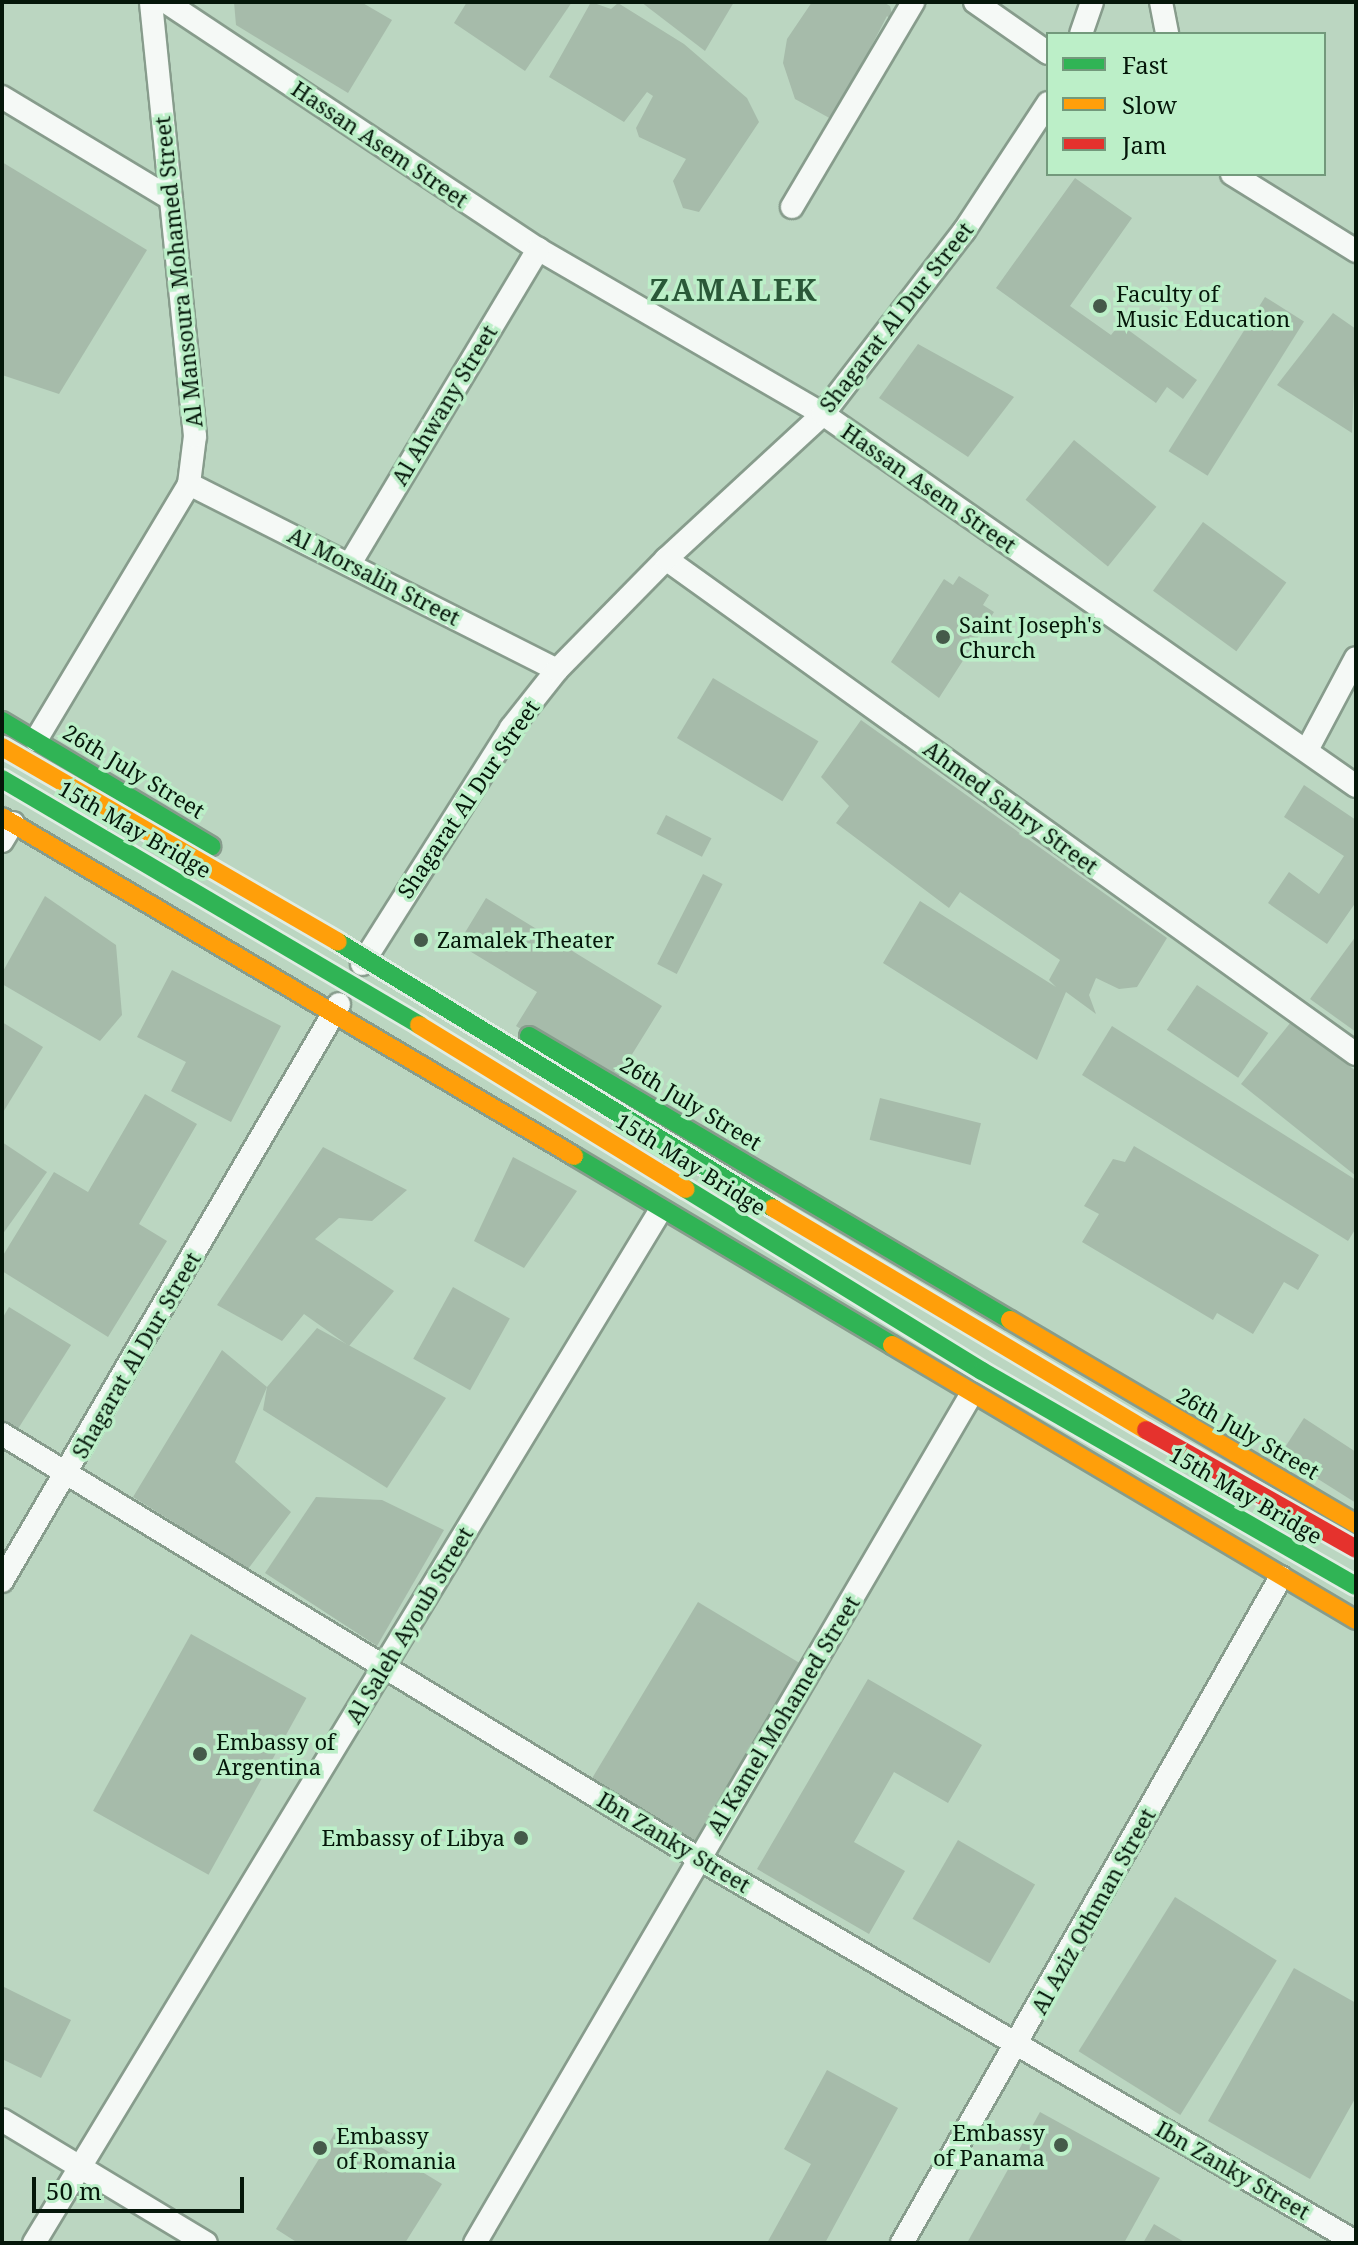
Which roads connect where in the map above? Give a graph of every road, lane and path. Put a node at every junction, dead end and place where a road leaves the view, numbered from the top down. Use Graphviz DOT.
graph roads {
  1 [pos="151,2"];
  2 [pos="166,2"];
  3 [pos="913,2"];
  4 [pos="975,2"];
  5 [pos="1092,2"];
  6 [pos="1153,2"];
  7 [pos="1161,2"];
  8 [pos="1082,32"];
  9 [pos="1157,32"];
  10 [pos="1167,32"];
  11 [pos="1046,52"];
  12 [pos="2,97"];
  13 [pos="1046,106"];
  14 [pos="1235,176"];
  15 [pos="171,199"];
  16 [pos="792,207"];
  17 [pos="538,249"];
  18 [pos="1356,251"];
  19 [pos="823,414"];
  20 [pos="189,484"];
  21 [pos="666,559"];
  22 [pos="351,562"];
  23 [pos="1356,658"];
  24 [pos="557,670"];
  25 [pos="2,721"];
  26 [pos="36,740"];
  27 [pos="2,747"];
  28 [pos="1307,750"];
  29 [pos="2,779"];
  30 [pos="1356,786"];
  31 [pos="6,827"];
  32 [pos="373,944"];
  33 [pos="335,1013"];
  34 [pos="1356,1054"];
  35 [pos="660,1211"];
  36 [pos="971,1395"];
  37 [pos="2,1434"];
  38 [pos="68,1474"];
  39 [pos="1356,1524"];
  40 [pos="1356,1549"];
  41 [pos="1281,1577"];
  42 [pos="2,1581"];
  43 [pos="1356,1586"];
  44 [pos="1356,1620"];
  45 [pos="384,1667"];
  46 [pos="698,1858"];
  47 [pos="1017,2045"];
  48 [pos="2,2120"];
  49 [pos="79,2166"];
  50 [pos="1353,2239"];
  51 [pos="34,2243"];
  52 [pos="206,2243"];
  53 [pos="475,2243"];
  54 [pos="902,2243"];
  1 -- 15 [label="street, Al Mansoura Mohamed Street"];
  2 -- 17 [label="street, Hassan Asem Street"];
  3 -- 16 [label="street"];
  4 -- 11 [label="street"];
  5 -- 8 [label="street"];
  6 -- 9 [label="street"];
  7 -- 10 [label="street"];
  12 -- 15 [label="street"];
  13 -- 19 [label="street, Shagarat Al Dur Street"];
  14 -- 18 [label="street"];
  15 -- 20 [label="street, Al Mansoura Mohamed Street"];
  17 -- 19 [label="street, Hassan Asem Street"];
  17 -- 22 [label="street, Al Ahwany Street"];
  19 -- 21 [label="street, Shagarat Al Dur Street"];
  19 -- 28 [label="street, Hassan Asem Street"];
  20 -- 22 [label="street, Al Morsalin Street"];
  20 -- 26 [label="street, Al Mansoura Mohamed Street"];
  21 -- 24 [label="street, Shagarat Al Dur Street"];
  21 -- 34 [label="street, Ahmed Sabry Street"];
  22 -- 24 [label="street, Al Morsalin Street"];
  23 -- 28 [label="street"];
  24 -- 32 [label="street, Shagarat Al Dur Street"];
  25 -- 26 [label="main road, 26th July Street"];
  26 -- 32 [label="main road, 26th July Street"];
  27 -- 40 [label="main road, 15th May Bridge, bridge"];
  28 -- 30 [label="street, Hassan Asem Street"];
  29 -- 43 [label="main road, 15th May Bridge, bridge"];
  31 -- 33 [label="main road"];
  32 -- 33 [label="street, Shagarat Al Dur Street"];
  32 -- 39 [label="main road, 26th July Street"];
  33 -- 35 [label="main road"];
  33 -- 38 [label="street, Shagarat Al Dur Street"];
  35 -- 36 [label="main road"];
  35 -- 45 [label="street, Al Saleh Ayoub Street"];
  36 -- 41 [label="main road"];
  36 -- 46 [label="street, Al Kamel Mohamed Street"];
  37 -- 38 [label="street, Ibn Zanky Street"];
  38 -- 42 [label="street, Shagarat Al Dur Street"];
  38 -- 45 [label="street, Ibn Zanky Street"];
  41 -- 44 [label="main road"];
  41 -- 47 [label="street, Al Aziz Othman Street"];
  45 -- 46 [label="street, Ibn Zanky Street"];
  45 -- 49 [label="street, Al Saleh Ayoub Street"];
  46 -- 47 [label="street, Ibn Zanky Street"];
  46 -- 53 [label="street, Al Kamel Mohamed Street"];
  47 -- 50 [label="street, Ibn Zanky Street"];
  47 -- 54 [label="street, Al Aziz Othman Street"];
  48 -- 49 [label="street"];
  49 -- 51 [label="street, Al Saleh Ayoub Street"];
  49 -- 52 [label="street"];
}
